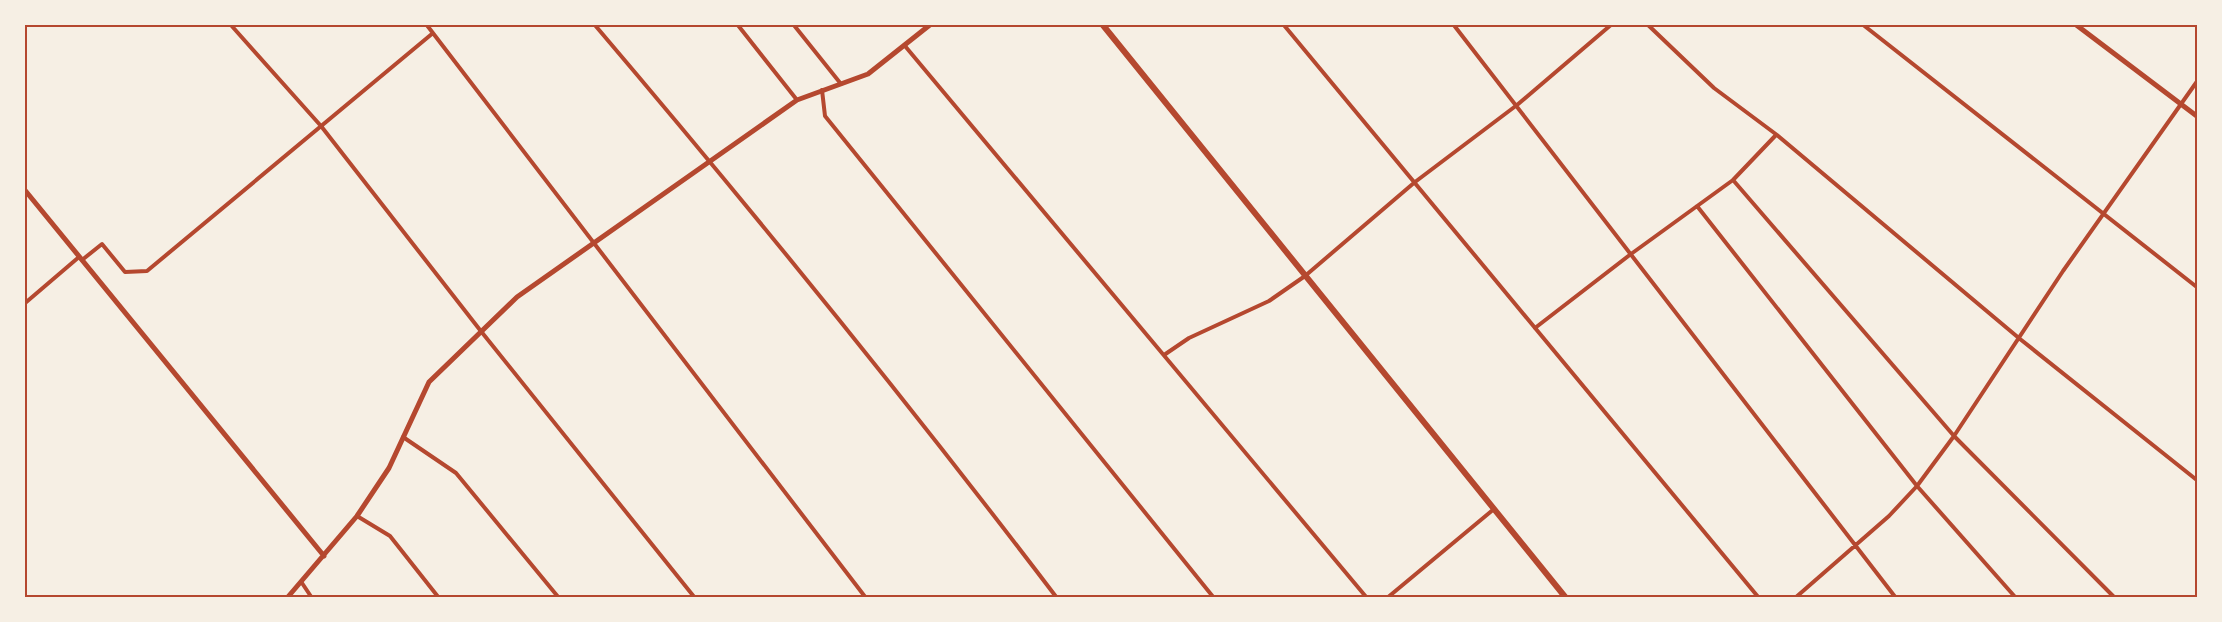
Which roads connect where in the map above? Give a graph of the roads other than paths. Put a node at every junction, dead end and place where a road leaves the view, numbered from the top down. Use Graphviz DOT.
graph roads {
  1 [pos="230,24"];
  2 [pos="426,24"];
  3 [pos="594,24"];
  4 [pos="737,24"];
  5 [pos="793,24"];
  6 [pos="931,24"];
  7 [pos="1102,24"];
  8 [pos="1282,24"];
  9 [pos="1453,24"];
  10 [pos="1612,24"];
  11 [pos="1647,24"];
  12 [pos="1862,24"];
  13 [pos="2075,24"];
  14 [pos="433,33"];
  15 [pos="905,46"];
  16 [pos="2198,80"];
  17 [pos="842,84"];
  18 [pos="821,89"];
  19 [pos="797,100"];
  20 [pos="1517,105"];
  21 [pos="2182,105"];
  22 [pos="2198,117"];
  23 [pos="321,126"];
  24 [pos="1777,135"];
  25 [pos="711,161"];
  26 [pos="1733,180"];
  27 [pos="1415,183"];
  28 [pos="24,189"];
  29 [pos="1696,206"];
  30 [pos="2105,213"];
  31 [pos="594,244"];
  32 [pos="1631,254"];
  33 [pos="81,258"];
  34 [pos="1305,276"];
  35 [pos="2198,288"];
  36 [pos="24,304"];
  37 [pos="1535,328"];
  38 [pos="480,330"];
  39 [pos="2020,339"];
  40 [pos="1164,355"];
  41 [pos="403,436"];
  42 [pos="1954,436"];
  43 [pos="2198,481"];
  44 [pos="1917,486"];
  45 [pos="1494,509"];
  46 [pos="357,516"];
  47 [pos="1856,546"];
  48 [pos="324,556"];
  49 [pos="302,583"];
  50 [pos="287,598"];
  51 [pos="312,598"];
  52 [pos="439,598"];
  53 [pos="559,598"];
  54 [pos="695,598"];
  55 [pos="866,598"];
  56 [pos="1057,598"];
  57 [pos="1214,598"];
  58 [pos="1367,598"];
  59 [pos="1387,598"];
  60 [pos="1566,598"];
  61 [pos="1759,598"];
  62 [pos="1795,598"];
  63 [pos="1896,598"];
  64 [pos="2016,598"];
  65 [pos="2115,598"];
  1 -- 23 [label="street"];
  2 -- 14 [label="street"];
  3 -- 25 [label="street"];
  4 -- 19 [label="street"];
  5 -- 17 [label="street"];
  6 -- 15 [label="street"];
  7 -- 34 [label="main road"];
  8 -- 27 [label="street"];
  9 -- 20 [label="street"];
  10 -- 20 [label="street"];
  11 -- 24 [label="street"];
  12 -- 30 [label="street"];
  13 -- 21 [label="street"];
  14 -- 23 [label="street"];
  14 -- 31 [label="street"];
  15 -- 17 [label="street"];
  15 -- 40 [label="street"];
  16 -- 21 [label="street"];
  17 -- 18 [label="street"];
  18 -- 19 [label="street"];
  18 -- 57 [label="street"];
  19 -- 25 [label="street"];
  20 -- 27 [label="street"];
  20 -- 32 [label="street"];
  21 -- 22 [label="street"];
  21 -- 30 [label="street"];
  23 -- 33 [label="street"];
  23 -- 38 [label="street"];
  24 -- 26 [label="street"];
  24 -- 39 [label="street"];
  25 -- 31 [label="street"];
  25 -- 56 [label="street"];
  26 -- 29 [label="street"];
  26 -- 42 [label="street"];
  27 -- 34 [label="street"];
  27 -- 37 [label="street"];
  28 -- 33 [label="street"];
  29 -- 32 [label="street"];
  29 -- 44 [label="street"];
  30 -- 35 [label="street"];
  30 -- 39 [label="street"];
  31 -- 38 [label="street"];
  31 -- 55 [label="street"];
  32 -- 37 [label="street"];
  32 -- 47 [label="street"];
  33 -- 36 [label="street"];
  33 -- 48 [label="street"];
  34 -- 40 [label="street"];
  34 -- 45 [label="main road"];
  37 -- 61 [label="street"];
  38 -- 41 [label="street"];
  38 -- 54 [label="street"];
  39 -- 42 [label="street"];
  39 -- 43 [label="street"];
  40 -- 58 [label="street"];
  41 -- 46 [label="street"];
  41 -- 53 [label="street"];
  42 -- 44 [label="street"];
  42 -- 65 [label="street"];
  44 -- 47 [label="street"];
  44 -- 64 [label="street"];
  45 -- 59 [label="street"];
  45 -- 60 [label="main road"];
  46 -- 48 [label="street"];
  46 -- 52 [label="street"];
  47 -- 62 [label="street"];
  47 -- 63 [label="street"];
  48 -- 49 [label="street"];
  49 -- 50 [label="street"];
  49 -- 51 [label="street"];
}
